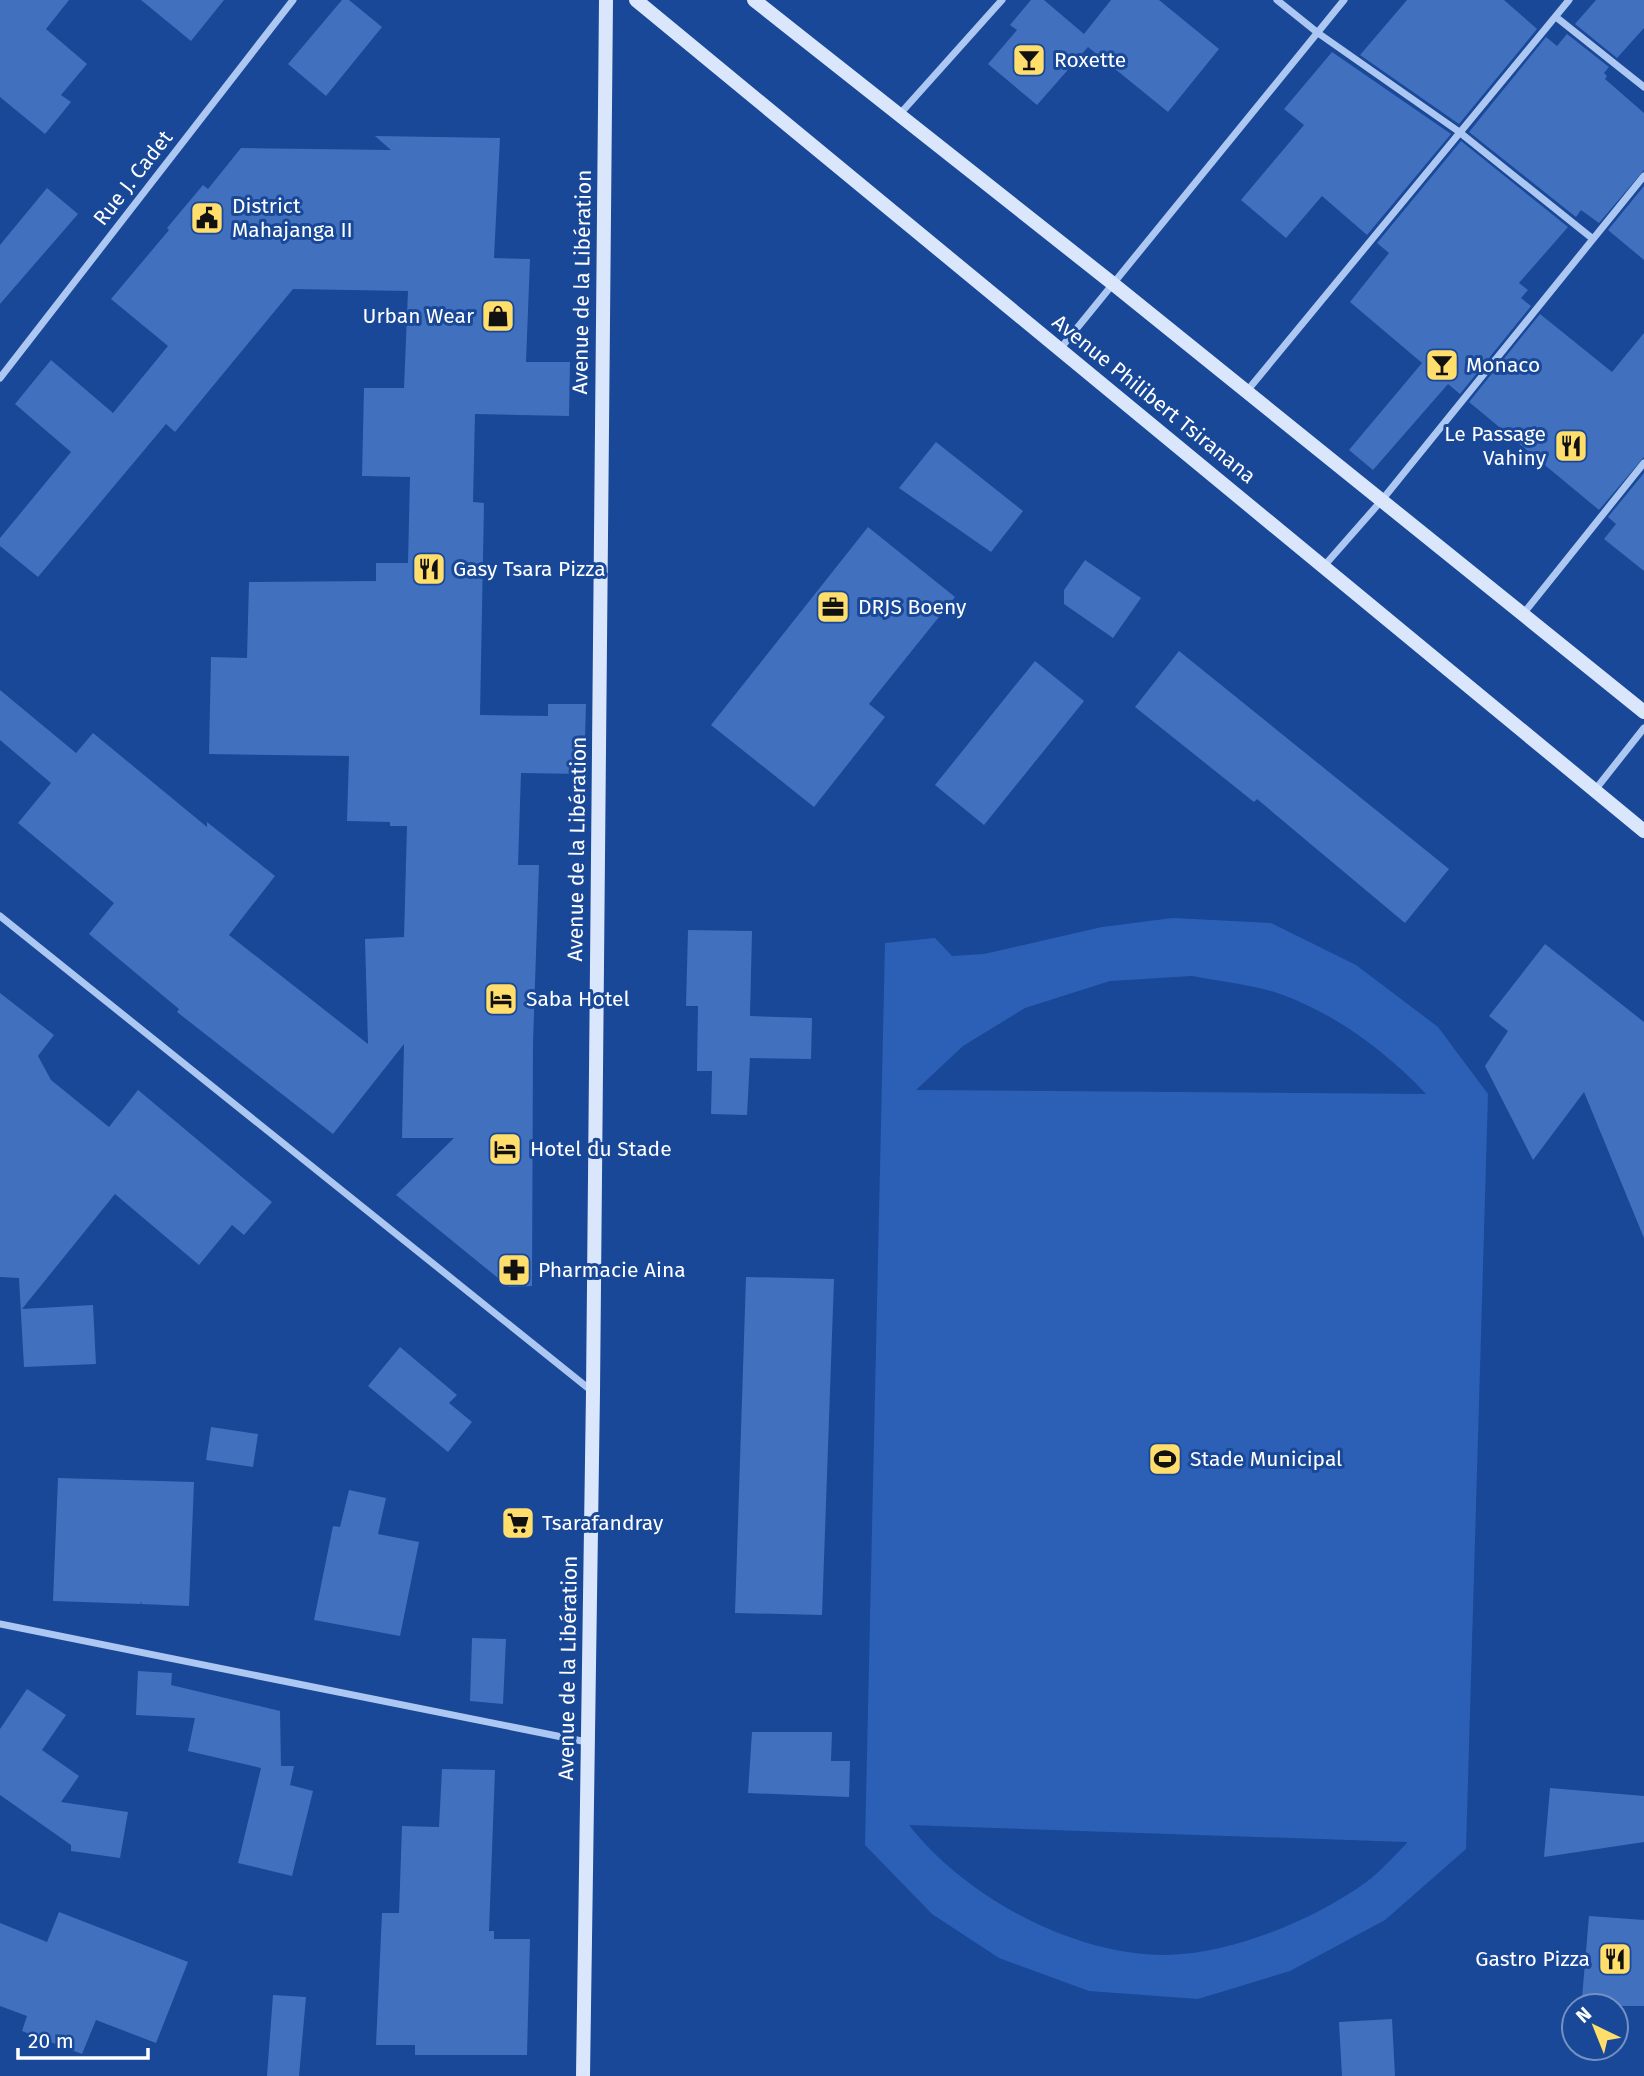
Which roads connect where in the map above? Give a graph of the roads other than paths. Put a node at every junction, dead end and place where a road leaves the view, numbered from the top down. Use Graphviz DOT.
graph roads {
  1 [pos="293,0"];
  2 [pos="606,0"];
  3 [pos="636,0"];
  4 [pos="754,0"];
  5 [pos="1002,0"];
  6 [pos="1277,0"];
  7 [pos="1344,0"];
  8 [pos="1569,0"];
  9 [pos="1556,17"];
  10 [pos="1318,33"];
  11 [pos="1644,87"];
  12 [pos="899,115"];
  13 [pos="1458,131"];
  14 [pos="1644,176"];
  15 [pos="1593,239"];
  16 [pos="1112,283"];
  17 [pos="1060,349"];
  18 [pos="0,378"];
  19 [pos="1247,391"];
  20 [pos="1644,463"];
  21 [pos="1382,500"];
  22 [pos="1324,566"];
  23 [pos="1523,614"];
  24 [pos="1644,712"];
  25 [pos="1644,728"];
  26 [pos="1595,790"];
  27 [pos="1644,831"];
  28 [pos="0,916"];
  29 [pos="593,1392"];
  30 [pos="0,1624"];
  31 [pos="588,1742"];
  32 [pos="583,2076"];
  1 -- 18 [label="street, Rue J. Cadet"];
  2 -- 29 [label="main road, Avenue de la Libération"];
  3 -- 17 [label="main road, Avenue Philibert Tsiranana"];
  4 -- 12 [label="main road"];
  5 -- 12 [label="street"];
  6 -- 10 [label="street"];
  7 -- 10 [label="street"];
  8 -- 9 [label="street"];
  9 -- 11 [label="street"];
  9 -- 13 [label="street"];
  10 -- 13 [label="street"];
  10 -- 16 [label="street"];
  12 -- 16 [label="main road"];
  13 -- 15 [label="street"];
  13 -- 19 [label="street"];
  14 -- 15 [label="street"];
  15 -- 21 [label="street"];
  16 -- 17 [label="street"];
  16 -- 19 [label="main road"];
  17 -- 22 [label="main road, Avenue Philibert Tsiranana"];
  19 -- 21 [label="main road"];
  20 -- 23 [label="street"];
  21 -- 22 [label="street"];
  21 -- 23 [label="main road"];
  22 -- 26 [label="main road, Avenue Philibert Tsiranana"];
  23 -- 24 [label="main road"];
  25 -- 26 [label="street"];
  26 -- 27 [label="main road, Avenue Philibert Tsiranana"];
  28 -- 29 [label="street"];
  29 -- 31 [label="main road, Avenue de la Libération"];
  30 -- 31 [label="street"];
  31 -- 32 [label="main road, Avenue de la Libération"];
}
